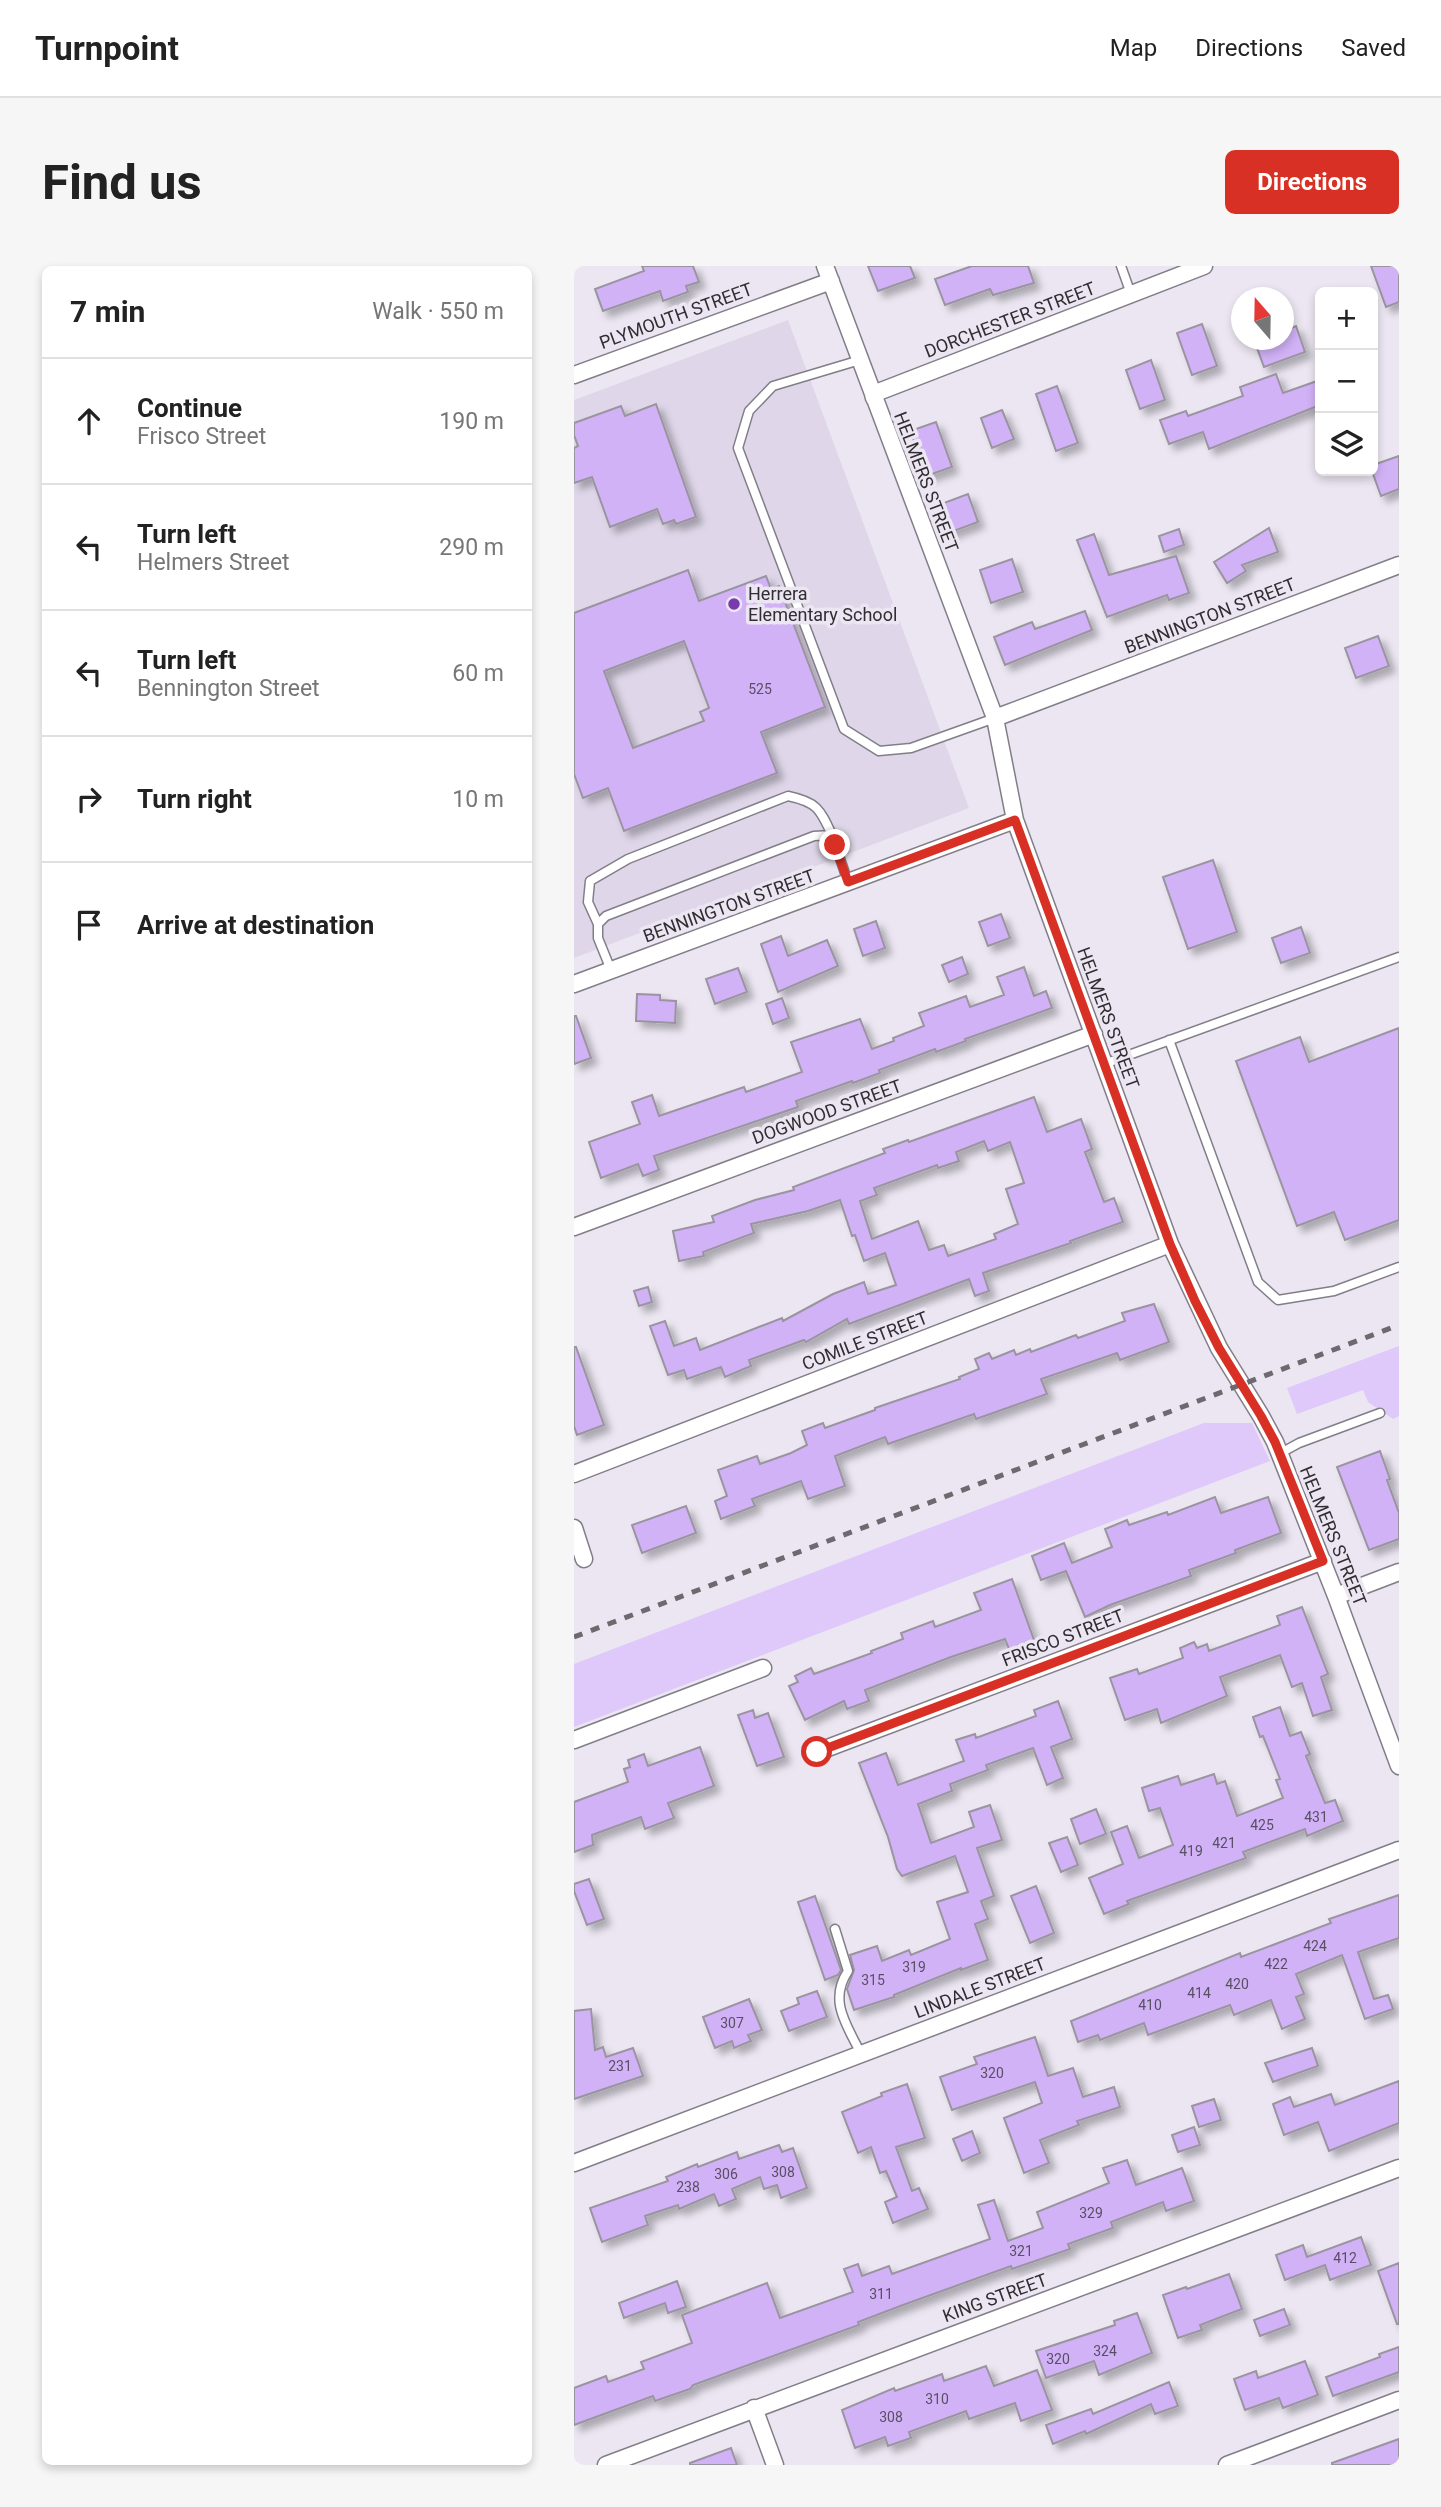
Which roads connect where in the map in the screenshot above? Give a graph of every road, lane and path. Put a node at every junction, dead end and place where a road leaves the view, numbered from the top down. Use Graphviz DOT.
graph roads {
  1 [pos="1121,266"];
  2 [pos="1204,266"];
  3 [pos="828,273"];
  4 [pos="1131,293"];
  5 [pos="860,360"];
  6 [pos="574,375"];
  7 [pos="874,398"];
  8 [pos="1399,565"];
  9 [pos="995,718"];
  10 [pos="1015,820"];
  11 [pos="832,835"];
  12 [pos="848,882"];
  13 [pos="598,925"];
  14 [pos="1399,957"];
  15 [pos="611,970"];
  16 [pos="574,984"];
  17 [pos="1094,1034"];
  18 [pos="1169,1041"];
  19 [pos="1104,1064"];
  20 [pos="574,1227"];
  21 [pos="1170,1244"];
  22 [pos="1399,1268"];
  23 [pos="1380,1413"];
  24 [pos="1279,1454"];
  25 [pos="574,1474"];
  26 [pos="574,1528"];
  27 [pos="584,1559"];
  28 [pos="1323,1561"];
  29 [pos="1399,1572"];
  30 [pos="1336,1596"];
  31 [pos="763,1668"];
  32 [pos="574,1740"];
  33 [pos="817,1752"];
  34 [pos="1399,1766"];
  35 [pos="1399,1850"];
  36 [pos="835,1929"];
  37 [pos="861,2054"];
  38 [pos="574,2163"];
  39 [pos="1399,2168"];
  40 [pos="1399,2400"];
  41 [pos="754,2408"];
  42 [pos="606,2465"];
  43 [pos="775,2465"];
  44 [pos="1227,2465"];
  1 -- 4 [label="lane"];
  2 -- 4 [label="street, DORCHESTER STREET"];
  3 -- 5 [label="street, HELMERS STREET"];
  3 -- 6 [label="street, PLYMOUTH STREET"];
  4 -- 7 [label="street, DORCHESTER STREET"];
  5 -- 7 [label="street, HELMERS STREET"];
  5 -- 9 [label="lane"];
  7 -- 9 [label="street, HELMERS STREET"];
  8 -- 9 [label="street, BENNINGTON STREET"];
  9 -- 10 [label="street, HELMERS STREET"];
  10 -- 12 [label="street, BENNINGTON STREET"];
  10 -- 17 [label="street, HELMERS STREET"];
  11 -- 12 [label="lane"];
  11 -- 13 [label="lane"];
  11 -- 13 [label="lane"];
  12 -- 15 [label="street, BENNINGTON STREET"];
  13 -- 15 [label="lane"];
  14 -- 18 [label="lane"];
  15 -- 16 [label="street, BENNINGTON STREET"];
  17 -- 19 [label="street, HELMERS STREET"];
  17 -- 20 [label="street, DOGWOOD STREET"];
  18 -- 19 [label="lane"];
  18 -- 22 [label="lane"];
  19 -- 21 [label="street, HELMERS STREET"];
  21 -- 24 [label="street, HELMERS STREET"];
  21 -- 25 [label="street, COMILE STREET"];
  23 -- 24 [label="lane"];
  24 -- 28 [label="street, HELMERS STREET"];
  26 -- 27 [label="street"];
  28 -- 30 [label="street, HELMERS STREET"];
  28 -- 33 [label="street, FRISCO STREET"];
  29 -- 30 [label="street"];
  30 -- 34 [label="street, HELMERS STREET"];
  31 -- 32 [label="street"];
  35 -- 37 [label="street, LINDALE STREET"];
  36 -- 37 [label="lane"];
  37 -- 38 [label="street, LINDALE STREET"];
  39 -- 41 [label="street, KING STREET"];
  40 -- 44 [label="street"];
  41 -- 42 [label="street, KING STREET"];
  41 -- 43 [label="street"];
}
